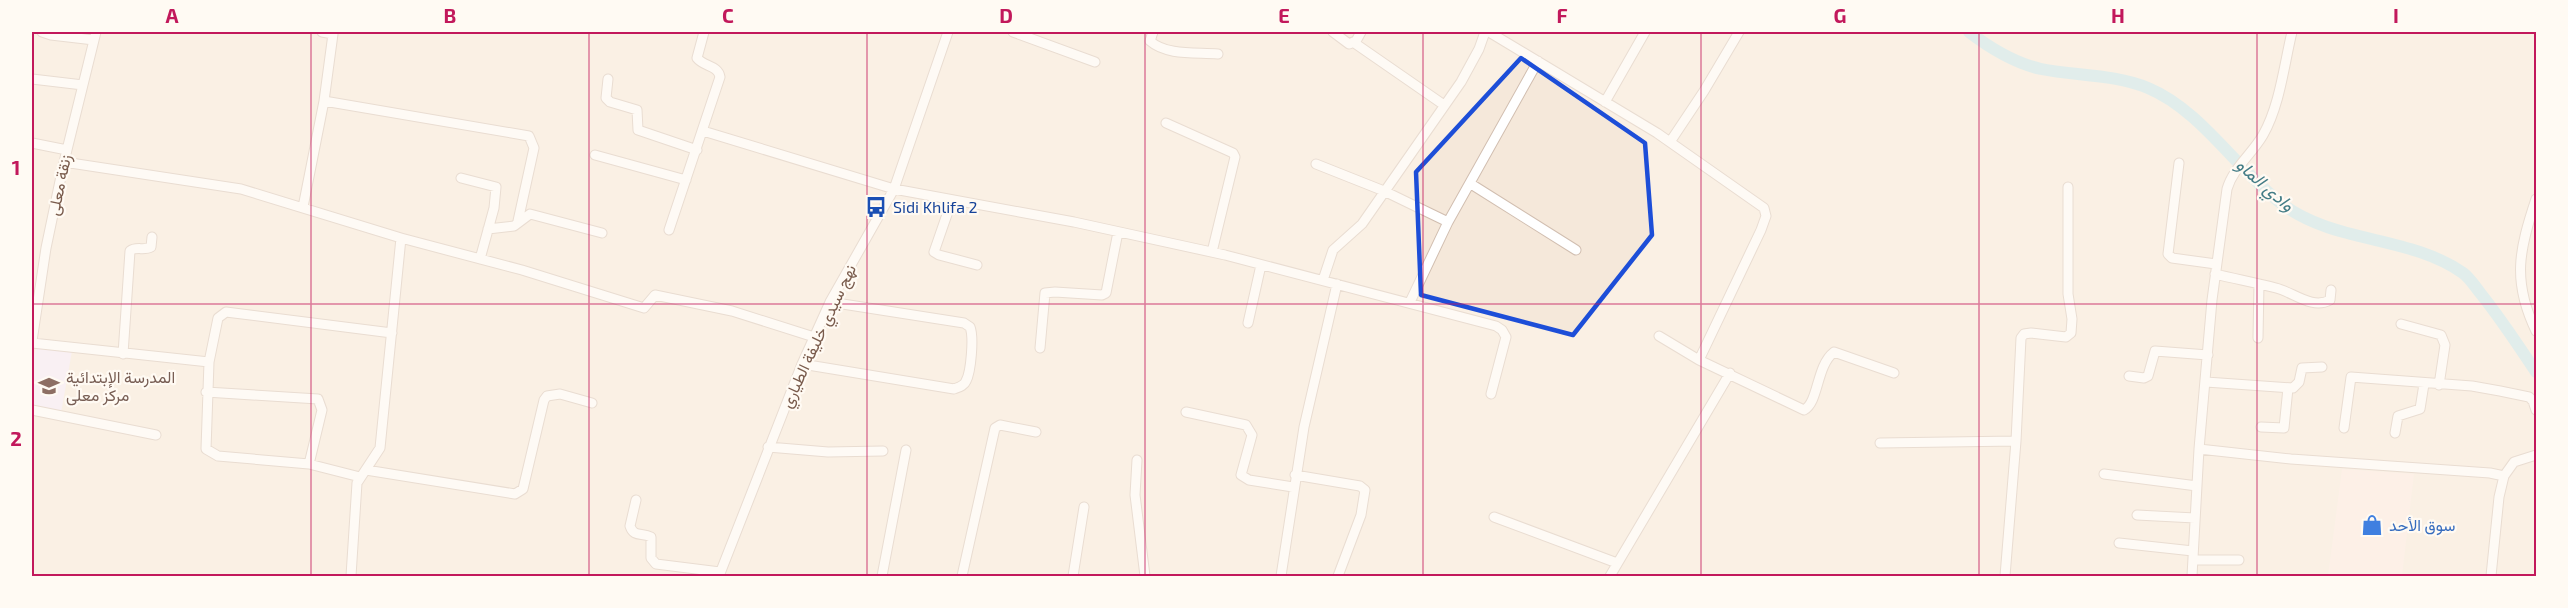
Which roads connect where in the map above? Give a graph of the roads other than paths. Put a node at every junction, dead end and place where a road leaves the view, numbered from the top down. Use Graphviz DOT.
graph roads {
  1 [pos="42,32"];
  2 [pos="322,32"];
  3 [pos="704,32"];
  4 [pos="948,32"];
  5 [pos="1013,32"];
  6 [pos="1153,32"];
  7 [pos="1333,32"];
  8 [pos="1361,32"];
  9 [pos="1487,32"];
  10 [pos="1645,32"];
  11 [pos="1739,32"];
  12 [pos="2292,32"];
  13 [pos="333,33"];
  14 [pos="95,36"];
  15 [pos="1353,42"];
  16 [pos="1218,54"];
  17 [pos="1538,61"];
  18 [pos="1095,62"];
  19 [pos="32,79"];
  20 [pos="608,79"];
  21 [pos="83,85"];
  22 [pos="324,101"];
  23 [pos="1605,102"];
  24 [pos="1444,105"];
  25 [pos="1166,123"];
  26 [pos="704,131"];
  27 [pos="1670,142"];
  28 [pos="32,143"];
  29 [pos="67,150"];
  30 [pos="697,150"];
  31 [pos="595,155"];
  32 [pos="64,162"];
  33 [pos="2179,163"];
  34 [pos="1316,164"];
  35 [pos="461,178"];
  36 [pos="686,180"];
  37 [pos="1471,184"];
  38 [pos="2068,187"];
  39 [pos="894,189"];
  40 [pos="1384,190"];
  41 [pos="2536,199"];
  42 [pos="952,200"];
  43 [pos="303,207"];
  44 [pos="518,221"];
  45 [pos="1448,222"];
  46 [pos="488,229"];
  47 [pos="669,230"];
  48 [pos="1118,232"];
  49 [pos="602,233"];
  50 [pos="152,237"];
  51 [pos="401,238"];
  52 [pos="1576,250"];
  53 [pos="1212,252"];
  54 [pos="480,259"];
  55 [pos="977,265"];
  56 [pos="1261,265"];
  57 [pos="2216,269"];
  58 [pos="1323,280"];
  59 [pos="1337,284"];
  60 [pos="2259,284"];
  61 [pos="2331,290"];
  62 [pos="830,302"];
  63 [pos="1410,302"];
  64 [pos="1248,323"];
  65 [pos="2401,324"];
  66 [pos="33,328"];
  67 [pos="2536,331"];
  68 [pos="392,333"];
  69 [pos="1659,336"];
  70 [pos="814,337"];
  71 [pos="2258,338"];
  72 [pos="32,342"];
  73 [pos="1040,348"];
  74 [pos="123,354"];
  75 [pos="2208,355"];
  76 [pos="1699,360"];
  77 [pos="208,362"];
  78 [pos="802,364"];
  79 [pos="2322,367"];
  80 [pos="1730,373"];
  81 [pos="1893,373"];
  82 [pos="2129,376"];
  83 [pos="2206,382"];
  84 [pos="2424,384"];
  85 [pos="2439,385"];
  86 [pos="2288,388"];
  87 [pos="206,392"];
  88 [pos="1491,394"];
  89 [pos="592,403"];
  90 [pos="32,410"];
  91 [pos="2536,410"];
  92 [pos="1186,412"];
  93 [pos="2261,427"];
  94 [pos="2344,428"];
  95 [pos="1036,432"];
  96 [pos="2395,433"];
  97 [pos="156,435"];
  98 [pos="2016,441"];
  99 [pos="1880,442"];
  100 [pos="768,447"];
  101 [pos="2199,449"];
  102 [pos="906,450"];
  103 [pos="883,452"];
  104 [pos="2536,455"];
  105 [pos="1137,460"];
  106 [pos="309,464"];
  107 [pos="363,474"];
  108 [pos="2104,474"];
  109 [pos="1295,475"];
  110 [pos="2504,476"];
  111 [pos="2197,486"];
  112 [pos="1293,487"];
  113 [pos="636,500"];
  114 [pos="1084,507"];
  115 [pos="2137,515"];
  116 [pos="1494,517"];
  117 [pos="2195,518"];
  118 [pos="2119,543"];
  119 [pos="2193,556"];
  120 [pos="2239,560"];
  121 [pos="1617,563"];
  122 [pos="720,574"];
  123 [pos="351,576"];
  124 [pos="882,576"];
  125 [pos="962,576"];
  126 [pos="1073,576"];
  127 [pos="1145,576"];
  128 [pos="1281,576"];
  129 [pos="1338,576"];
  130 [pos="1610,576"];
  131 [pos="2005,576"];
  132 [pos="2192,576"];
  133 [pos="2491,576"];
  1 -- 14 [label="street"];
  2 -- 13 [label="street"];
  3 -- 26 [label="street"];
  4 -- 39 [label="street, نهج سيدي خليفة الطياري"];
  5 -- 18 [label="street"];
  6 -- 16 [label="street"];
  7 -- 15 [label="street"];
  8 -- 15 [label="street"];
  9 -- 17 [label="street"];
  9 -- 24 [label="street"];
  10 -- 23 [label="street"];
  11 -- 27 [label="street"];
  12 -- 57 [label="street"];
  13 -- 22 [label="street"];
  14 -- 21 [label="street, زنقة معلى"];
  15 -- 24 [label="street"];
  17 -- 23 [label="street"];
  17 -- 37 [label="street"];
  19 -- 21 [label="street"];
  20 -- 30 [label="street"];
  21 -- 29 [label="street, زنقة معلى"];
  22 -- 43 [label="street"];
  22 -- 44 [label="street"];
  23 -- 27 [label="street"];
  24 -- 40 [label="street"];
  25 -- 53 [label="street"];
  26 -- 30 [label="street"];
  26 -- 39 [label="street"];
  27 -- 76 [label="street"];
  28 -- 29 [label="street"];
  29 -- 32 [label="street, زنقة معلى"];
  30 -- 36 [label="street"];
  31 -- 36 [label="street"];
  32 -- 43 [label="street"];
  32 -- 66 [label="street, زنقة معلى"];
  33 -- 57 [label="street"];
  34 -- 40 [label="street"];
  35 -- 46 [label="street"];
  36 -- 47 [label="street"];
  37 -- 45 [label="street"];
  37 -- 52 [label="street"];
  38 -- 98 [label="street"];
  39 -- 42 [label="street"];
  39 -- 62 [label="street, نهج سيدي خليفة الطياري"];
  40 -- 45 [label="street"];
  40 -- 58 [label="street"];
  41 -- 67 [label="street"];
  42 -- 48 [label="street"];
  42 -- 55 [label="street"];
  43 -- 51 [label="street"];
  44 -- 46 [label="street"];
  44 -- 49 [label="street"];
  45 -- 63 [label="street"];
  46 -- 54 [label="street"];
  48 -- 53 [label="street"];
  48 -- 73 [label="street"];
  50 -- 74 [label="street"];
  51 -- 54 [label="street"];
  51 -- 68 [label="street"];
  53 -- 56 [label="street"];
  54 -- 70 [label="street"];
  56 -- 58 [label="street"];
  56 -- 64 [label="street"];
  57 -- 60 [label="street"];
  57 -- 75 [label="street"];
  58 -- 59 [label="street"];
  59 -- 63 [label="street"];
  59 -- 109 [label="street"];
  60 -- 61 [label="street"];
  60 -- 71 [label="street"];
  62 -- 70 [label="street, نهج سيدي خليفة الطياري"];
  62 -- 78 [label="street"];
  63 -- 88 [label="street"];
  65 -- 85 [label="street"];
  66 -- 72 [label="street, زنقة معلى"];
  68 -- 77 [label="street"];
  68 -- 107 [label="street"];
  69 -- 76 [label="street"];
  70 -- 78 [label="street, نهج سيدي خليفة الطياري"];
  72 -- 74 [label="street"];
  74 -- 77 [label="street"];
  75 -- 82 [label="street"];
  75 -- 83 [label="street"];
  76 -- 80 [label="street"];
  77 -- 87 [label="street"];
  78 -- 100 [label="street, نهج سيدي خليفة الطياري"];
  79 -- 86 [label="street"];
  80 -- 81 [label="street"];
  80 -- 121 [label="street"];
  83 -- 86 [label="street"];
  83 -- 101 [label="street"];
  84 -- 85 [label="street"];
  84 -- 94 [label="street"];
  84 -- 96 [label="street"];
  85 -- 91 [label="street"];
  86 -- 93 [label="street"];
  87 -- 106 [label="street"];
  87 -- 106 [label="street"];
  89 -- 107 [label="street"];
  90 -- 97 [label="street"];
  92 -- 112 [label="street"];
  95 -- 125 [label="street"];
  98 -- 99 [label="street"];
  98 -- 131 [label="street"];
  100 -- 103 [label="street"];
  100 -- 122 [label="street, نهج سيدي خليفة الطياري"];
  101 -- 110 [label="street"];
  101 -- 111 [label="street"];
  102 -- 124 [label="street"];
  104 -- 110 [label="street"];
  105 -- 127 [label="street"];
  106 -- 107 [label="street"];
  107 -- 123 [label="street"];
  108 -- 111 [label="street"];
  109 -- 112 [label="street"];
  109 -- 129 [label="street"];
  110 -- 133 [label="street"];
  111 -- 117 [label="street"];
  112 -- 128 [label="street"];
  113 -- 122 [label="street"];
  114 -- 126 [label="street"];
  115 -- 117 [label="street"];
  116 -- 121 [label="street"];
  117 -- 119 [label="street"];
  118 -- 119 [label="street"];
  119 -- 120 [label="street"];
  119 -- 132 [label="street"];
  121 -- 130 [label="street"];
}
